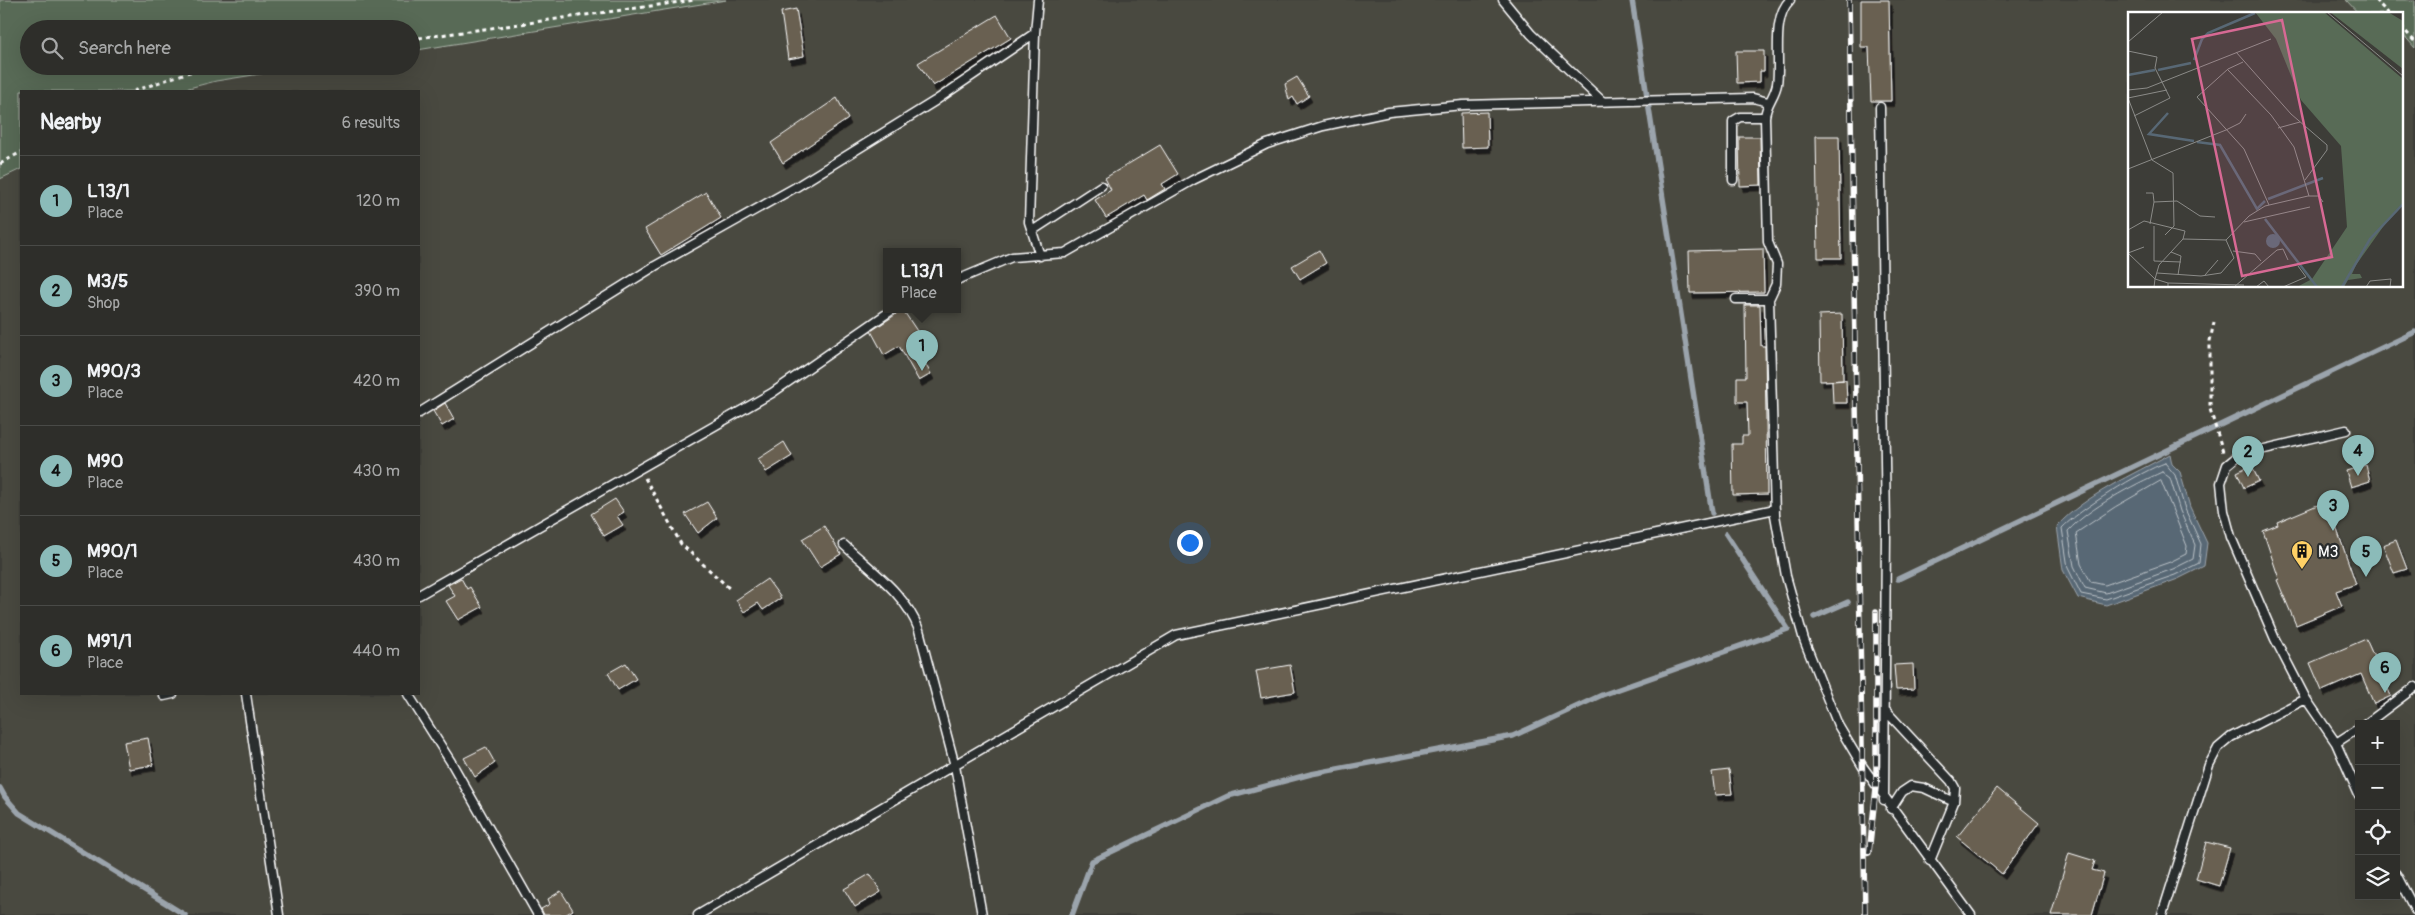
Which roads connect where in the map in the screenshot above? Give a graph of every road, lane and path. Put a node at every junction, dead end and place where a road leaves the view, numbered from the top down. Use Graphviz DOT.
graph roads {
  1 [pos="695,0"];
  2 [pos="1038,0"];
  3 [pos="1503,0"];
  4 [pos="1790,0"];
  5 [pos="2375,0"];
  6 [pos="2387,12"];
  7 [pos="2402,27"];
  8 [pos="1035,33"];
  9 [pos="420,37"];
  10 [pos="2415,42"];
  11 [pos="180,75"];
  12 [pos="137,90"];
  13 [pos="1602,101"];
  14 [pos="1768,102"];
  15 [pos="1880,107"];
  16 [pos="1765,117"];
  17 [pos="20,153"];
  18 [pos="0,164"];
  19 [pos="1733,180"];
  20 [pos="1101,186"];
  21 [pos="1032,231"];
  22 [pos="1040,256"];
  23 [pos="961,278"];
  24 [pos="1736,299"];
  25 [pos="1769,299"];
  26 [pos="888,313"];
  27 [pos="2214,322"];
  28 [pos="420,412"];
  29 [pos="2346,430"];
  30 [pos="2227,465"];
  31 [pos="639,468"];
  32 [pos="1775,509"];
  33 [pos="844,545"];
  34 [pos="730,589"];
  35 [pos="420,594"];
  36 [pos="2415,688"];
  37 [pos="168,695"];
  38 [pos="246,695"];
  39 [pos="409,695"];
  40 [pos="164,696"];
  41 [pos="2306,699"];
  42 [pos="1885,710"];
  43 [pos="2371,720"];
  44 [pos="2355,731"];
  45 [pos="2336,743"];
  46 [pos="955,766"];
  47 [pos="2355,787"];
  48 [pos="1884,800"];
  49 [pos="1954,802"];
  50 [pos="1891,809"];
  51 [pos="1930,861"];
  52 [pos="2400,882"];
  53 [pos="2415,910"];
  54 [pos="279,915"];
  55 [pos="538,915"];
  56 [pos="698,915"];
  57 [pos="982,915"];
  58 [pos="1970,915"];
  59 [pos="2162,915"];
  1 -- 9 [label="path"];
  2 -- 8 [label="lane"];
  3 -- 13 [label="lane"];
  4 -- 14 [label="lane"];
  5 -- 6 [label="path"];
  7 -- 10 [label="path"];
  8 -- 21 [label="lane"];
  8 -- 28 [label="lane"];
  11 -- 12 [label="path"];
  13 -- 14 [label="lane"];
  13 -- 22 [label="lane"];
  14 -- 16 [label="lane"];
  15 -- 42 [label="lane"];
  16 -- 19 [label="lane"];
  16 -- 25 [label="lane"];
  17 -- 18 [label="path"];
  20 -- 21 [label="lane"];
  21 -- 22 [label="lane"];
  22 -- 23 [label="lane"];
  24 -- 25 [label="lane"];
  25 -- 32 [label="lane"];
  26 -- 31 [label="lane"];
  27 -- 30 [label="path"];
  29 -- 30 [label="lane"];
  30 -- 41 [label="lane"];
  31 -- 34 [label="path"];
  31 -- 35 [label="lane"];
  32 -- 46 [label="lane"];
  32 -- 48 [label="lane"];
  33 -- 46 [label="lane"];
  36 -- 43 [label="lane"];
  37 -- 40 [label="lane"];
  38 -- 54 [label="lane"];
  39 -- 55 [label="lane"];
  41 -- 45 [label="lane"];
  41 -- 59 [label="lane"];
  42 -- 48 [label="lane"];
  42 -- 49 [label="lane"];
  44 -- 45 [label="lane"];
  45 -- 47 [label="lane"];
  46 -- 56 [label="lane"];
  46 -- 57 [label="lane"];
  48 -- 50 [label="lane"];
  49 -- 50 [label="lane"];
  49 -- 51 [label="lane"];
  50 -- 51 [label="lane"];
  51 -- 58 [label="lane"];
  52 -- 53 [label="lane"];
}
